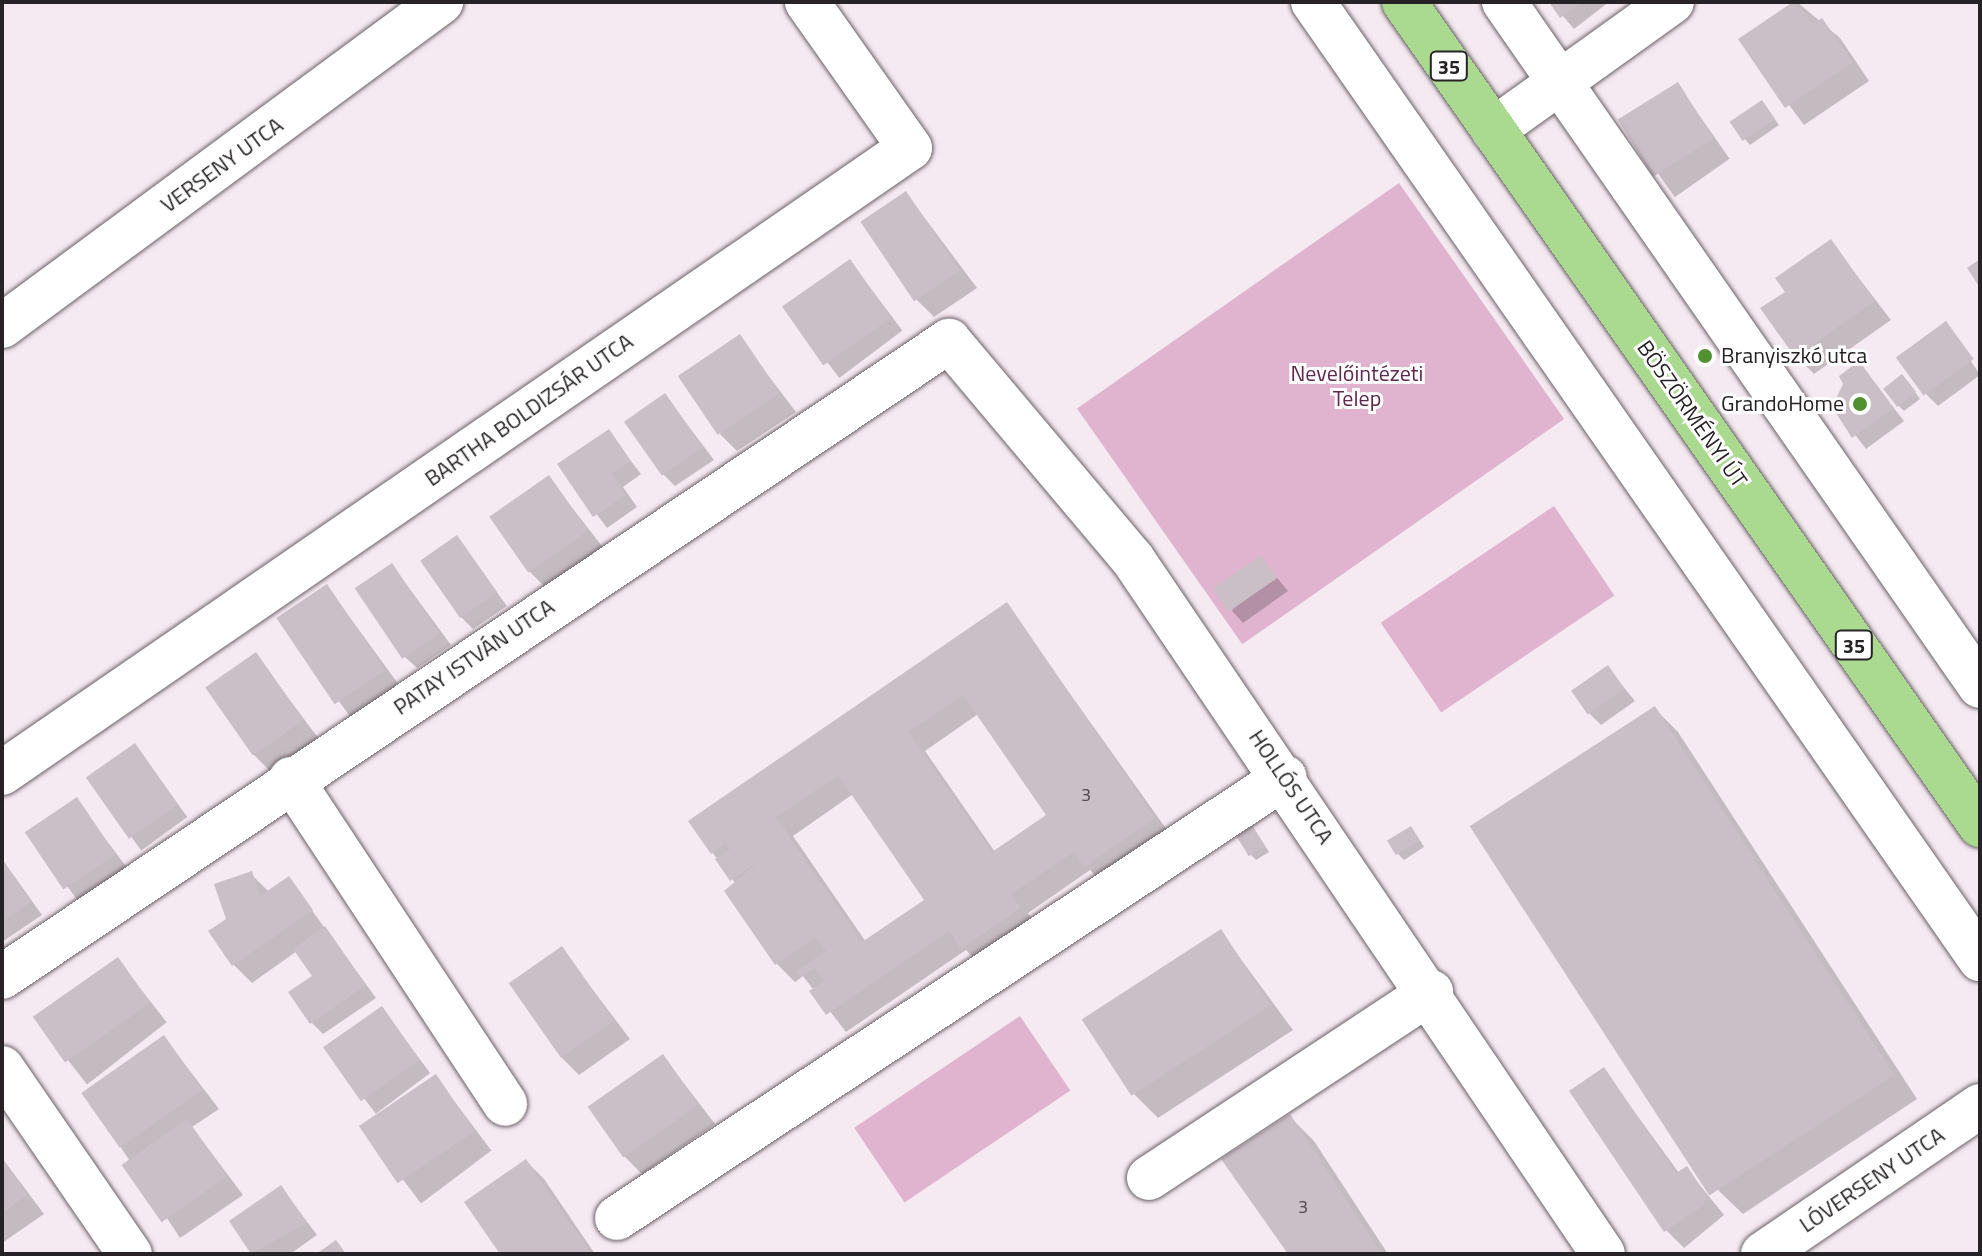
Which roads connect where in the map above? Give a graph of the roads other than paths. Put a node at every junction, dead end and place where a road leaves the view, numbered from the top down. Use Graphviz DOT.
graph roads {
  1 [pos="441,2"];
  2 [pos="807,2"];
  3 [pos="1313,2"];
  4 [pos="1404,2"];
  5 [pos="1504,2"];
  6 [pos="1672,2"];
  7 [pos="1561,82"];
  8 [pos="1493,130"];
  9 [pos="2,326"];
  10 [pos="949,341"];
  11 [pos="1980,686"];
  12 [pos="2,773"];
  13 [pos="1285,777"];
  14 [pos="291,779"];
  15 [pos="1980,825"];
  16 [pos="1980,959"];
  17 [pos="2,977"];
  18 [pos="1431,992"];
  19 [pos="2,1068"];
  20 [pos="505,1104"];
  21 [pos="1980,1106"];
  22 [pos="1149,1178"];
  23 [pos="617,1218"];
  24 [pos="130,1254"];
  25 [pos="1603,1254"];
  26 [pos="1763,1254"];
  1 -- 9 [label="street, VERSENY UTCA"];
  2 -- 12 [label="street, BARTHA BOLDIZSÁR UTCA"];
  3 -- 16 [label="street"];
  4 -- 8 [label="main road, BÖSZÖRMÉNYI ÚT / 35"];
  5 -- 7 [label="street"];
  6 -- 7 [label="street"];
  7 -- 8 [label="street"];
  7 -- 11 [label="street"];
  8 -- 15 [label="main road, BÖSZÖRMÉNYI ÚT / 35"];
  10 -- 13 [label="street, HOLLÓS UTCA"];
  10 -- 14 [label="street, PATAY ISTVÁN UTCA"];
  13 -- 18 [label="street, HOLLÓS UTCA"];
  13 -- 23 [label="street"];
  14 -- 17 [label="street, PATAY ISTVÁN UTCA"];
  14 -- 20 [label="street"];
  18 -- 22 [label="street"];
  18 -- 25 [label="street, HOLLÓS UTCA"];
  19 -- 24 [label="street"];
  21 -- 26 [label="street, LÓVERSENY UTCA"];
}
